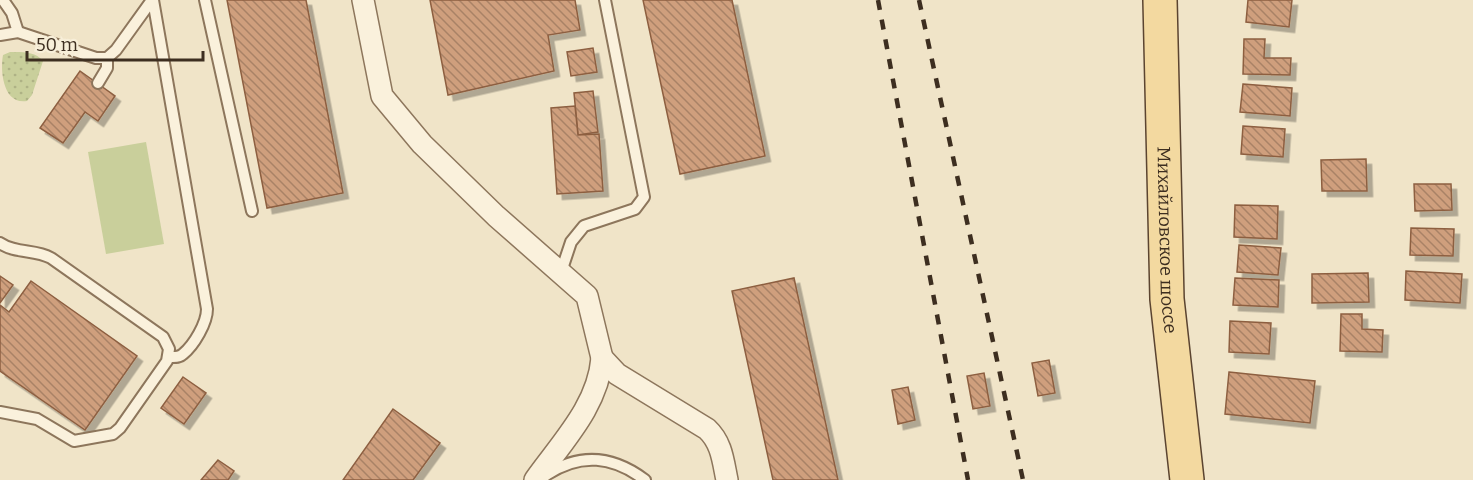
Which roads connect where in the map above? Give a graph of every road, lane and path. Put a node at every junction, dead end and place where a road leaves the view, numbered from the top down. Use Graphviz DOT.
graph roads {
  1 [pos="3,0"];
  2 [pos="152,0"];
  3 [pos="206,0"];
  4 [pos="363,0"];
  5 [pos="606,0"];
  6 [pos="1160,0"];
  7 [pos="18,32"];
  8 [pos="0,35"];
  9 [pos="107,58"];
  10 [pos="98,83"];
  11 [pos="252,211"];
  12 [pos="0,243"];
  13 [pos="561,272"];
  14 [pos="169,357"];
  15 [pos="602,358"];
  16 [pos="0,412"];
  17 [pos="537,480"];
  18 [pos="645,480"];
  19 [pos="727,480"];
  20 [pos="1187,480"];
  1 -- 7 [label="lane"];
  2 -- 9 [label="lane"];
  2 -- 14 [label="lane"];
  3 -- 11 [label="lane"];
  4 -- 13 [label="street"];
  5 -- 13 [label="lane"];
  6 -- 20 [label="main road, Михайловское шоссе"];
  7 -- 8 [label="lane"];
  7 -- 9 [label="lane"];
  9 -- 10 [label="lane"];
  12 -- 14 [label="lane"];
  13 -- 15 [label="street"];
  14 -- 16 [label="lane"];
  15 -- 17 [label="street"];
  15 -- 19 [label="street"];
  17 -- 18 [label="lane"];
}
